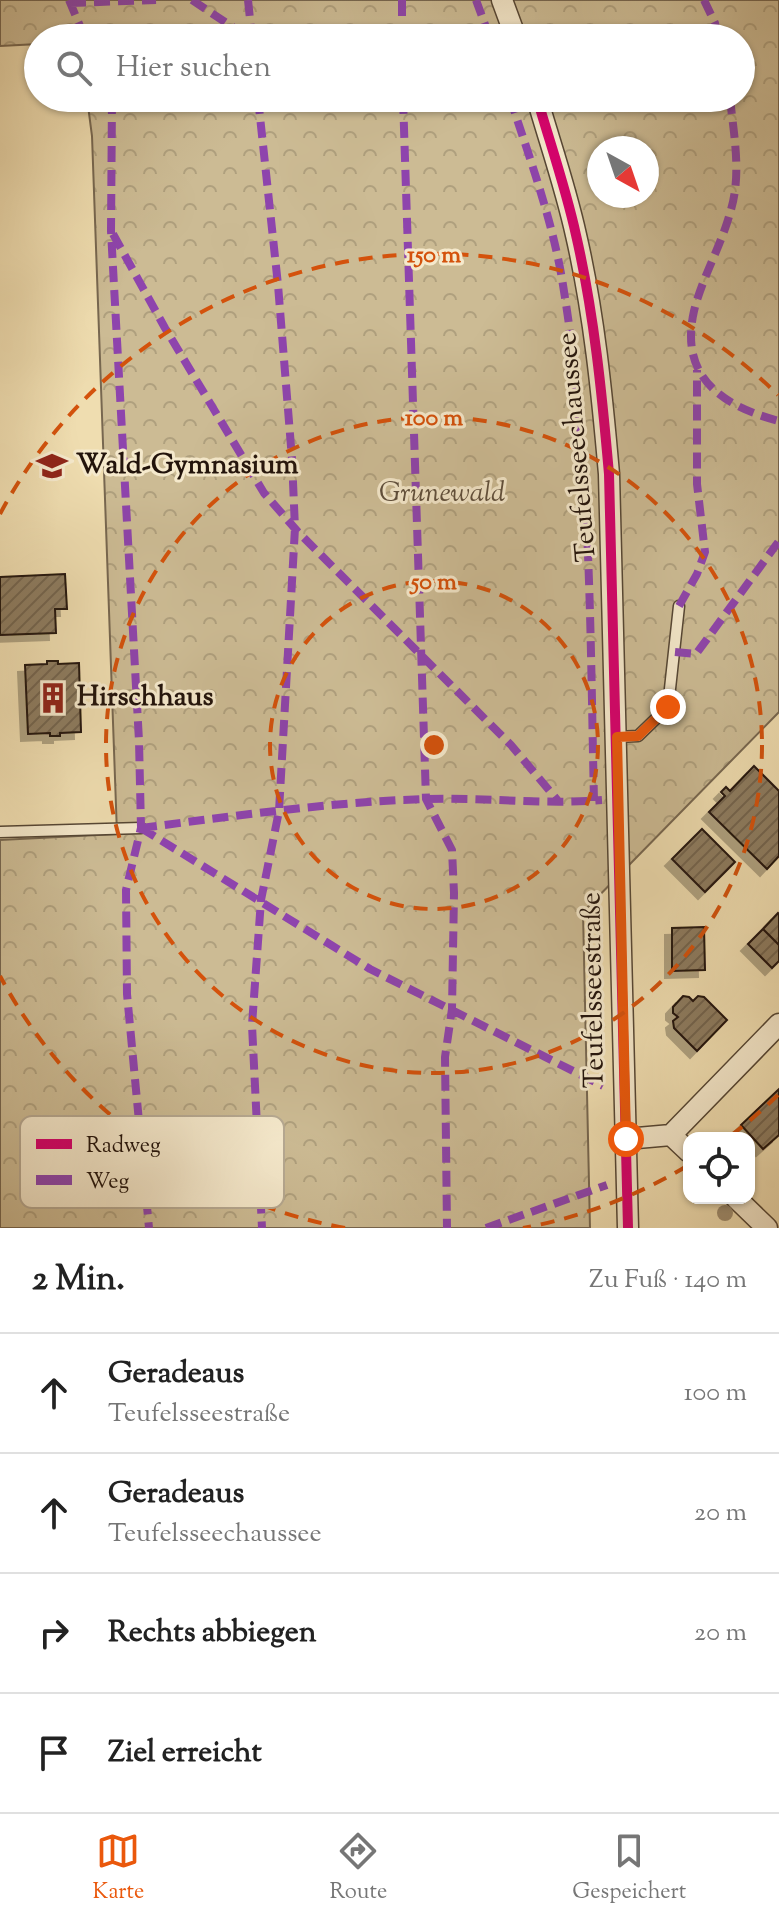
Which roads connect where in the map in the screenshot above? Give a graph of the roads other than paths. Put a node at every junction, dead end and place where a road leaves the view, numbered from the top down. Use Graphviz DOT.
graph roads {
  1 [pos="502,0"];
  2 [pos="511,24"];
  3 [pos="541,112"];
  4 [pos="679,606"];
  5 [pos="617,737"];
  6 [pos="618,799"];
  7 [pos="141,828"];
  8 [pos="0,832"];
  9 [pos="779,1024"];
  10 [pos="671,1135"];
  11 [pos="626,1139"];
  12 [pos="683,1146"];
  13 [pos="742,1204"];
  14 [pos="628,1228"];
  15 [pos="767,1228"];
  1 -- 2 [label="street"];
  3 -- 5 [label="street, Teufelsseechaussee"];
  4 -- 5 [label="lane"];
  5 -- 6 [label="street, Teufelsseechaussee"];
  6 -- 11 [label="street, Teufelsseestraße"];
  7 -- 8 [label="lane"];
  9 -- 10 [label="street"];
  10 -- 11 [label="street"];
  10 -- 12 [label="street"];
  11 -- 14 [label="street, Teufelsseestraße"];
  13 -- 15 [label="street"];
}
